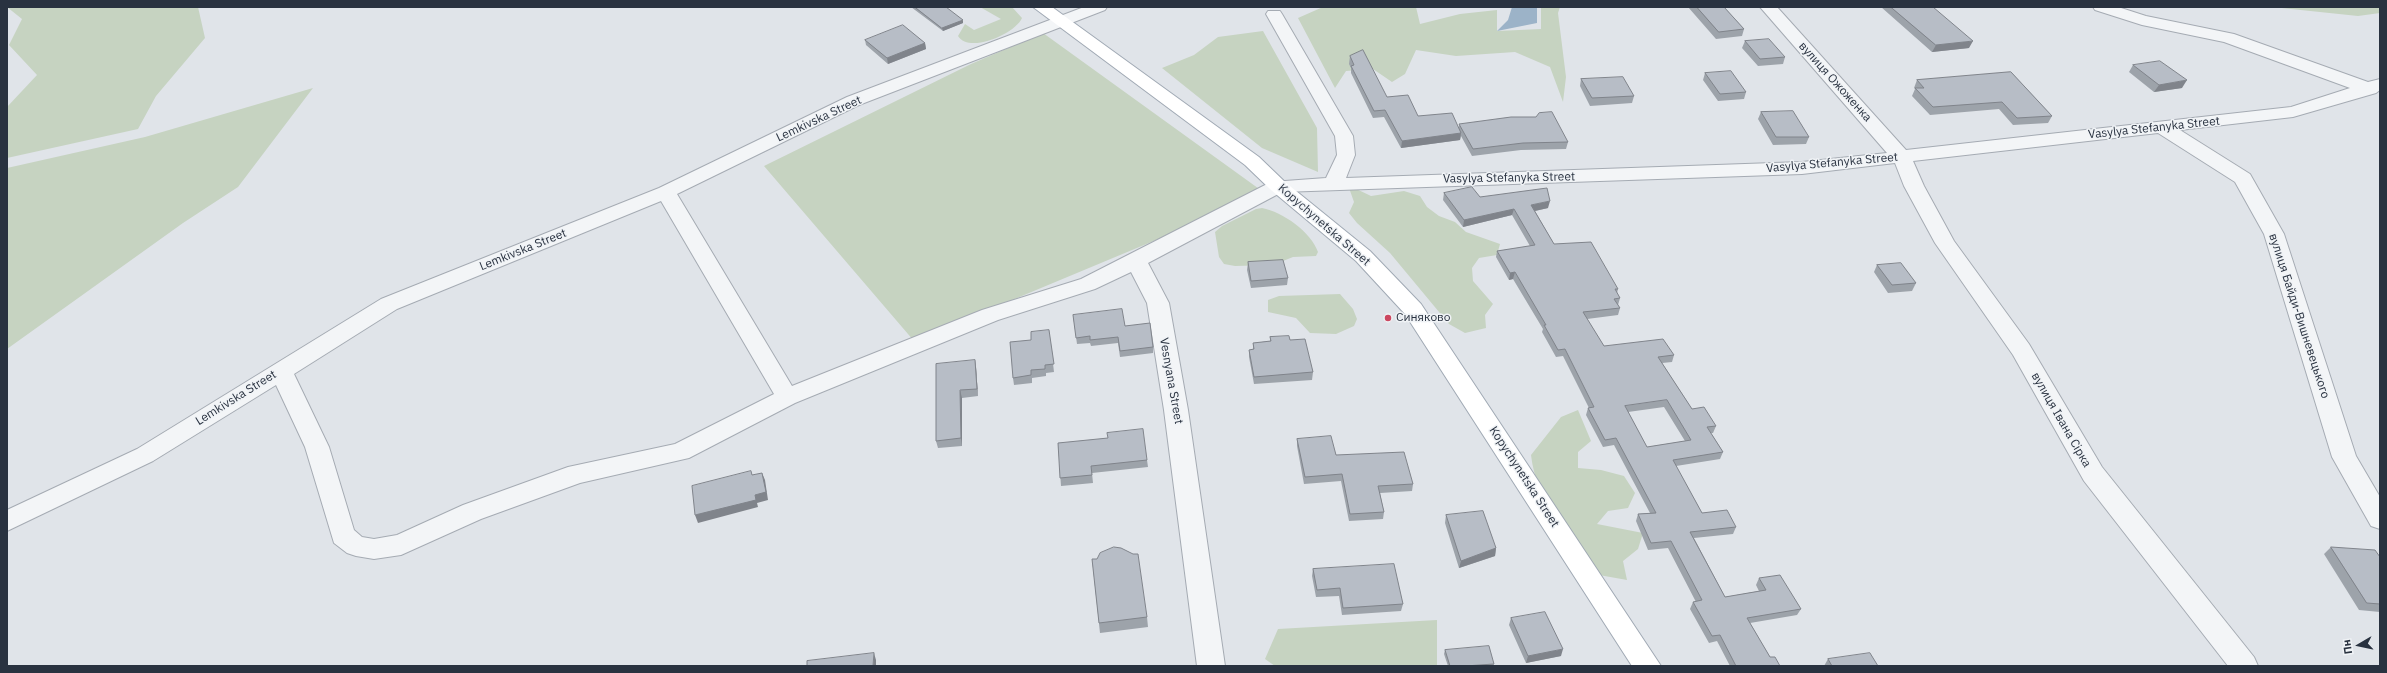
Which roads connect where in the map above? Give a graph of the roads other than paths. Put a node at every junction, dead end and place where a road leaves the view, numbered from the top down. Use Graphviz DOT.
graph roads {
  1 [pos="1041,7"];
  2 [pos="1099,7"];
  3 [pos="1768,7"];
  4 [pos="2100,7"];
  5 [pos="1274,14"];
  6 [pos="1060,21"];
  7 [pos="2375,86"];
  8 [pos="2163,128"];
  9 [pos="1902,158"];
  10 [pos="1333,185"];
  11 [pos="1278,186"];
  12 [pos="666,192"];
  13 [pos="1136,261"];
  14 [pos="281,371"];
  15 [pos="787,397"];
  16 [pos="2380,519"];
  17 [pos="7,521"];
  18 [pos="1211,666"];
  19 [pos="1647,666"];
  20 [pos="2244,666"];
  1 -- 6 [label="main road, Kopychynetska Street"];
  2 -- 6 [label="street, Lemkivska Street"];
  3 -- 9 [label="street, вулиця Ожоженка"];
  4 -- 7 [label="street"];
  5 -- 10 [label="street"];
  6 -- 11 [label="main road, Kopychynetska Street"];
  6 -- 12 [label="street, Lemkivska Street"];
  7 -- 8 [label="street, Vasylya Stefanyka Street"];
  8 -- 9 [label="street, Vasylya Stefanyka Street"];
  8 -- 16 [label="street, вулиця Байди-Вишневецького"];
  9 -- 10 [label="street, Vasylya Stefanyka Street"];
  9 -- 20 [label="street, вулиця Івана Сірка"];
  10 -- 11 [label="street, Vasylya Stefanyka Street"];
  11 -- 13 [label="street"];
  11 -- 19 [label="main road, Kopychynetska Street"];
  12 -- 14 [label="street, Lemkivska Street"];
  12 -- 15 [label="street"];
  13 -- 15 [label="street"];
  13 -- 18 [label="street, Vesnyana Street"];
  14 -- 15 [label="street"];
  14 -- 17 [label="street, Lemkivska Street"];
}
